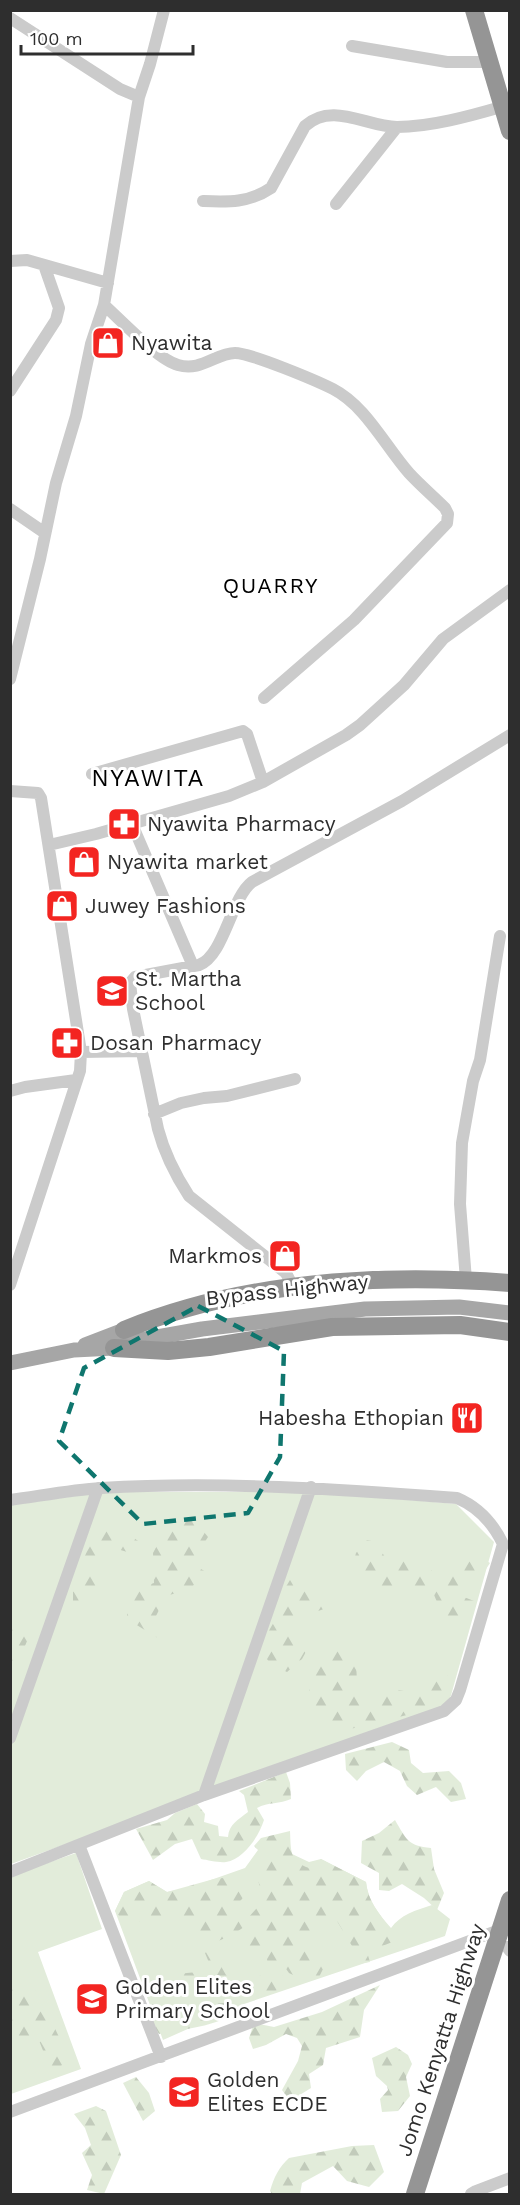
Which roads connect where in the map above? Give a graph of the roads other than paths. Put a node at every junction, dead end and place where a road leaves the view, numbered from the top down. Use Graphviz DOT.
graph roads {
  1 [pos="164,10"];
  2 [pos="474,10"];
  3 [pos="484,10"];
  4 [pos="10,18"];
  5 [pos="352,46"];
  6 [pos="489,62"];
  7 [pos="139,97"];
  8 [pos="505,105"];
  9 [pos="397,127"];
  10 [pos="510,131"];
  11 [pos="203,201"];
  12 [pos="336,204"];
  13 [pos="10,261"];
  14 [pos="44,265"];
  15 [pos="108,283"];
  16 [pos="104,305"];
  17 [pos="10,392"];
  18 [pos="10,509"];
  19 [pos="45,533"];
  20 [pos="510,590"];
  21 [pos="10,679"];
  22 [pos="264,698"];
  23 [pos="510,735"];
  24 [pos="92,774"];
  25 [pos="263,782"];
  26 [pos="10,791"];
  27 [pos="132,824"];
  28 [pos="49,845"];
  29 [pos="500,936"];
  30 [pos="193,966"];
  31 [pos="81,1052"];
  32 [pos="142,1052"];
  33 [pos="295,1079"];
  34 [pos="76,1080"];
  35 [pos="10,1091"];
  36 [pos="154,1114"];
  37 [pos="466,1280"];
  38 [pos="510,1283"];
  39 [pos="10,1285"];
  40 [pos="293,1287"];
  41 [pos="510,1306"];
  42 [pos="510,1313"];
  43 [pos="201,1325"];
  44 [pos="124,1330"];
  45 [pos="510,1332"];
  46 [pos="114,1348"];
  47 [pos="74,1350"];
  48 [pos="10,1363"];
  49 [pos="312,1487"];
  50 [pos="98,1488"];
  51 [pos="10,1500"];
  52 [pos="10,1738"];
  53 [pos="204,1795"];
  54 [pos="79,1845"];
  55 [pos="10,1872"];
  56 [pos="510,1899"];
  57 [pos="506,1942"];
  58 [pos="161,2057"];
  59 [pos="10,2112"];
  60 [pos="510,2178"];
  61 [pos="415,2194"];
  62 [pos="426,2194"];
  63 [pos="471,2194"];
  1 -- 7 [label="street"];
  2 -- 6 [label="highway"];
  3 -- 8 [label="highway"];
  4 -- 7 [label="street"];
  5 -- 6 [label="street"];
  6 -- 8 [label="highway"];
  7 -- 15 [label="street"];
  8 -- 9 [label="street"];
  8 -- 10 [label="highway"];
  9 -- 11 [label="street"];
  9 -- 12 [label="street"];
  13 -- 14 [label="street"];
  14 -- 15 [label="street"];
  14 -- 17 [label="street"];
  15 -- 16 [label="street"];
  16 -- 19 [label="street"];
  16 -- 22 [label="street"];
  18 -- 19 [label="street"];
  19 -- 21 [label="street"];
  20 -- 25 [label="street"];
  23 -- 30 [label="street"];
  24 -- 25 [label="street"];
  25 -- 27 [label="street"];
  26 -- 28 [label="street"];
  27 -- 28 [label="street"];
  27 -- 30 [label="street"];
  28 -- 31 [label="street"];
  29 -- 37 [label="street"];
  30 -- 32 [label="street"];
  31 -- 32 [label="street"];
  31 -- 34 [label="street"];
  32 -- 36 [label="street"];
  33 -- 36 [label="street"];
  34 -- 35 [label="street"];
  34 -- 39 [label="street"];
  36 -- 40 [label="street"];
  37 -- 38 [label="highway"];
  37 -- 40 [label="highway"];
  40 -- 44 [label="highway"];
  41 -- 43 [label="main road, Bypass Highway"];
  42 -- 43 [label="main road, Bypass Highway"];
  43 -- 44 [label="main road, Bypass Highway"];
  43 -- 46 [label="main road, Bypass Highway"];
  44 -- 47 [label="main road, Bypass Highway"];
  45 -- 46 [label="highway"];
  46 -- 47 [label="main road, Bypass Highway"];
  47 -- 48 [label="main road, Bypass Highway"];
  49 -- 50 [label="street"];
  49 -- 53 [label="street"];
  49 -- 53 [label="street"];
  50 -- 51 [label="street"];
  50 -- 52 [label="street"];
  53 -- 54 [label="street"];
  54 -- 55 [label="street"];
  54 -- 58 [label="street"];
  56 -- 57 [label="highway, Jomo Kenyatta Highway"];
  57 -- 58 [label="street"];
  57 -- 61 [label="highway, Jomo Kenyatta Highway"];
  57 -- 62 [label="highway, Jomo Kenyatta Highway"];
  58 -- 59 [label="street"];
  60 -- 63 [label="street"];
}
